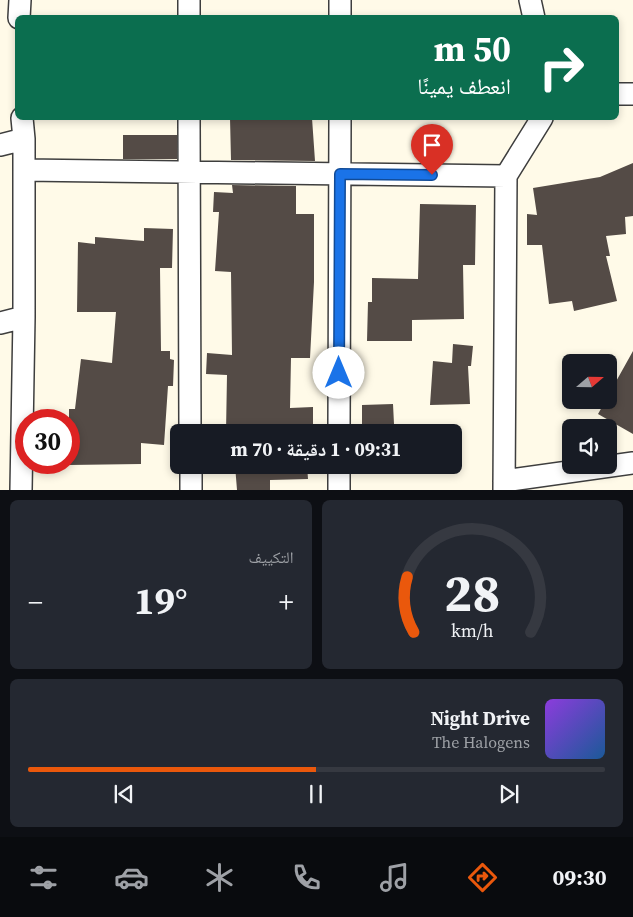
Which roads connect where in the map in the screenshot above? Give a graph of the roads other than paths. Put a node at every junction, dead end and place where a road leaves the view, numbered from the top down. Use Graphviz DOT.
graph roads {
  1 [pos="20,0"];
  2 [pos="189,0"];
  3 [pos="340,0"];
  4 [pos="530,0"];
  5 [pos="19,15"];
  6 [pos="189,15"];
  7 [pos="340,15"];
  8 [pos="533,15"];
  9 [pos="619,94"];
  10 [pos="633,94"];
  11 [pos="22,120"];
  12 [pos="189,120"];
  13 [pos="340,120"];
  14 [pos="541,120"];
  15 [pos="24,139"];
  16 [pos="0,145"];
  17 [pos="24,170"];
  18 [pos="189,173"];
  19 [pos="340,174"];
  20 [pos="506,176"];
  21 [pos="24,317"];
  22 [pos="0,323"];
  23 [pos="190,424"];
  24 [pos="339,424"];
  25 [pos="633,463"];
  26 [pos="190,474"];
  27 [pos="339,474"];
  28 [pos="504,485"];
  29 [pos="21,490"];
  30 [pos="191,490"];
  31 [pos="339,490"];
  1 -- 5 [label="street"];
  2 -- 6 [label="street"];
  3 -- 7 [label="street"];
  4 -- 8 [label="street"];
  9 -- 10 [label="street"];
  11 -- 15 [label="street"];
  12 -- 18 [label="street"];
  13 -- 19 [label="street"];
  14 -- 20 [label="street"];
  15 -- 16 [label="street"];
  15 -- 17 [label="street"];
  17 -- 18 [label="street"];
  17 -- 21 [label="street"];
  18 -- 19 [label="street"];
  18 -- 23 [label="street"];
  19 -- 20 [label="street"];
  19 -- 24 [label="street"];
  20 -- 28 [label="street"];
  21 -- 22 [label="street"];
  21 -- 29 [label="street"];
  25 -- 28 [label="street"];
  26 -- 30 [label="street"];
  27 -- 31 [label="street"];
}
